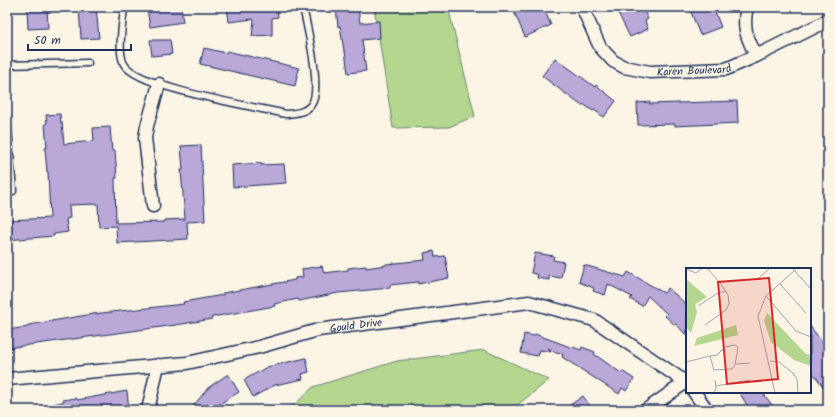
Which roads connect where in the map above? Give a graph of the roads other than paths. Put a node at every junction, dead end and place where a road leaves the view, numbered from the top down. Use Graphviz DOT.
graph roads {
  1 [pos="124,7"];
  2 [pos="303,7"];
  3 [pos="582,7"];
  4 [pos="747,7"];
  5 [pos="828,19"];
  6 [pos="756,56"];
  7 [pos="88,63"];
  8 [pos="7,65"];
  9 [pos="160,84"];
  10 [pos="7,115"];
  11 [pos="13,191"];
  12 [pos="153,206"];
  13 [pos="158,365"];
  14 [pos="7,379"];
  15 [pos="686,381"];
  16 [pos="686,383"];
  17 [pos="695,393"];
  18 [pos="148,410"];
  19 [pos="646,410"];
  20 [pos="707,410"];
  1 -- 9 [label="lane"];
  2 -- 9 [label="lane"];
  3 -- 6 [label="street, Karen Boulevard"];
  4 -- 6 [label="street"];
  5 -- 6 [label="street, Karen Boulevard"];
  7 -- 8 [label="lane"];
  9 -- 12 [label="street"];
  10 -- 11 [label="lane"];
  13 -- 14 [label="street, Gould Drive"];
  13 -- 15 [label="street, Gould Drive"];
  13 -- 18 [label="street"];
  16 -- 19 [label="street"];
  17 -- 20 [label="street"];
}
